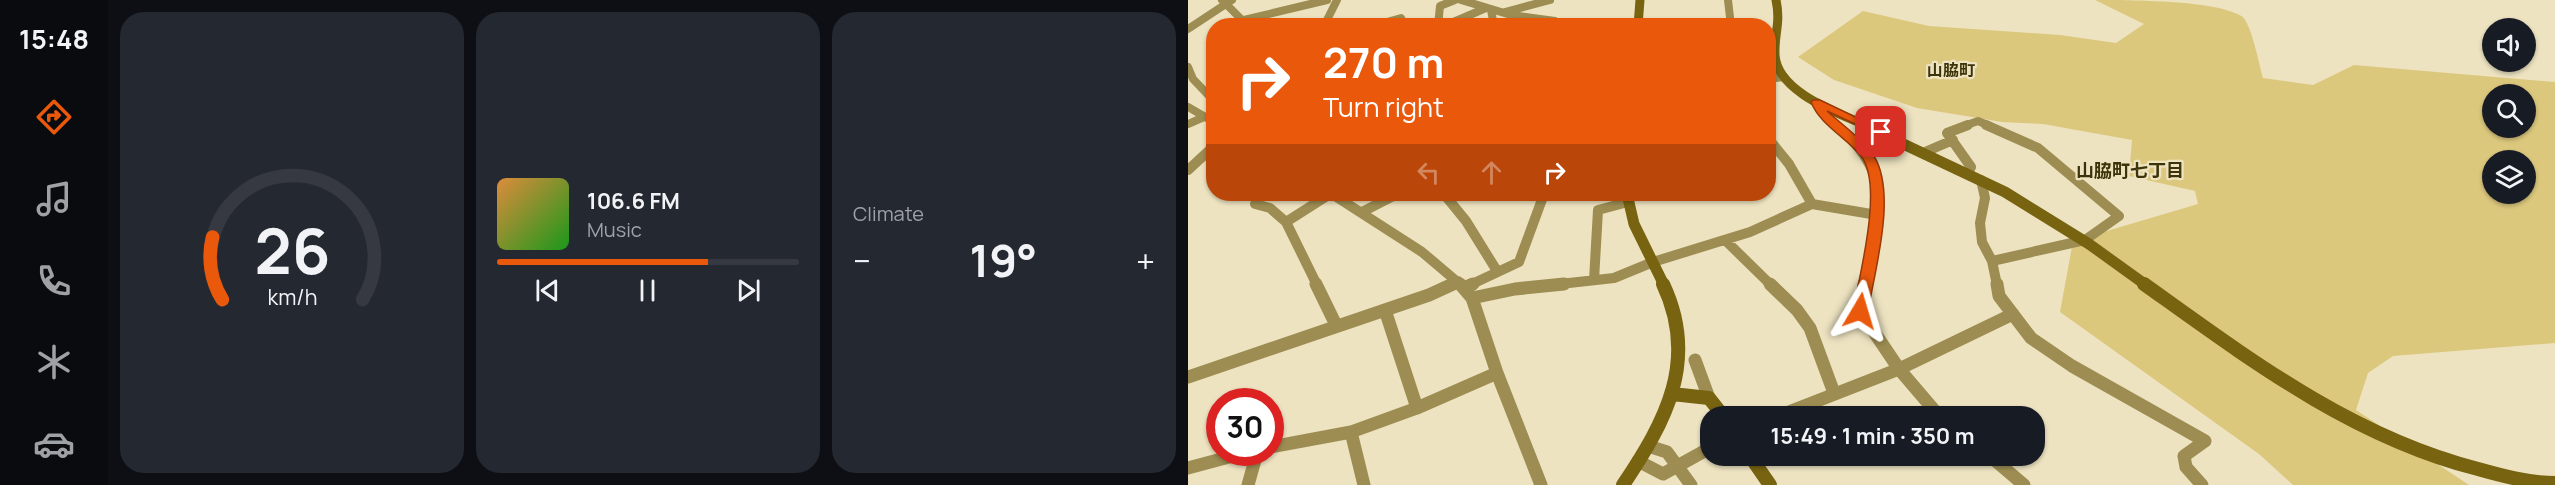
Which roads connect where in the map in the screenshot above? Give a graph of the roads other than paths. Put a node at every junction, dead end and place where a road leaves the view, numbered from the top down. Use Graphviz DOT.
graph roads {
  1 [pos="1327,0"];
  2 [pos="1337,0"];
  3 [pos="1455,0"];
  4 [pos="1461,0"];
  5 [pos="1550,0"];
  6 [pos="1640,0"];
  7 [pos="1728,0"];
  8 [pos="1776,0"];
  9 [pos="1226,1"];
  10 [pos="1539,1"];
  11 [pos="1488,9"];
  12 [pos="1502,12"];
  13 [pos="1241,18"];
  14 [pos="1264,18"];
  15 [pos="1328,18"];
  16 [pos="1439,18"];
  17 [pos="1465,18"];
  18 [pos="1491,18"];
  19 [pos="1537,18"];
  20 [pos="1639,18"];
  21 [pos="1730,18"];
  22 [pos="1188,28"];
  23 [pos="1776,38"];
  24 [pos="1776,63"];
  25 [pos="1188,67"];
  26 [pos="1784,77"];
  27 [pos="1776,78"];
  28 [pos="1206,92"];
  29 [pos="1816,102"];
  30 [pos="1188,107"];
  31 [pos="1204,117"];
  32 [pos="1188,124"];
  33 [pos="1953,140"];
  34 [pos="1776,148"];
  35 [pos="1924,152"];
  36 [pos="1206,153"];
  37 [pos="1188,170"];
  38 [pos="1968,173"];
  39 [pos="1981,180"];
  40 [pos="1320,201"];
  41 [pos="1343,201"];
  42 [pos="1383,201"];
  43 [pos="1450,201"];
  44 [pos="1541,201"];
  45 [pos="1620,201"];
  46 [pos="1629,201"];
  47 [pos="1255,204"];
  48 [pos="1812,204"];
  49 [pos="1362,212"];
  50 [pos="1877,215"];
  51 [pos="1286,222"];
  52 [pos="2085,240"];
  53 [pos="1726,241"];
  54 [pos="1992,261"];
  55 [pos="1653,262"];
  56 [pos="1497,272"];
  57 [pos="1594,280"];
  58 [pos="1461,284"];
  59 [pos="1472,298"];
  60 [pos="1385,310"];
  61 [pos="2013,314"];
  62 [pos="1336,325"];
  63 [pos="1695,360"];
  64 [pos="1899,369"];
  65 [pos="1497,373"];
  66 [pos="1188,377"];
  67 [pos="1834,393"];
  68 [pos="1672,394"];
  69 [pos="1709,398"];
  70 [pos="1716,406"];
  71 [pos="1803,406"];
  72 [pos="1931,406"];
  73 [pos="1417,408"];
  74 [pos="1351,432"];
  75 [pos="1284,444"];
  76 [pos="1648,446"];
  77 [pos="1700,453"];
  78 [pos="1638,461"];
  79 [pos="1206,463"];
  80 [pos="1253,466"];
  81 [pos="1677,466"];
  82 [pos="1757,466"];
  83 [pos="2002,466"];
  84 [pos="1188,468"];
  85 [pos="2555,483"];
  86 [pos="1248,485"];
  87 [pos="1364,485"];
  88 [pos="1541,485"];
  89 [pos="1623,485"];
  90 [pos="1691,485"];
  91 [pos="1770,485"];
  92 [pos="2024,485"];
  93 [pos="2202,485"];
  1 -- 14 [label="street"];
  2 -- 15 [label="street"];
  3 -- 16 [label="street"];
  4 -- 11 [label="street"];
  5 -- 10 [label="street"];
  6 -- 20 [label="street"];
  7 -- 21 [label="street"];
  8 -- 23 [label="street"];
  9 -- 13 [label="street"];
  9 -- 22 [label="street"];
  10 -- 12 [label="street"];
  11 -- 12 [label="street"];
  11 -- 17 [label="street"];
  11 -- 18 [label="street"];
  12 -- 19 [label="street"];
  24 -- 26 [label="street"];
  25 -- 28 [label="street"];
  26 -- 27 [label="street"];
  26 -- 29 [label="street"];
  29 -- 35 [label="street"];
  29 -- 50 [label="street"];
  30 -- 31 [label="street"];
  31 -- 32 [label="street"];
  33 -- 35 [label="street"];
  33 -- 38 [label="street"];
  33 -- 52 [label="street"];
  34 -- 48 [label="street"];
  35 -- 38 [label="street"];
  36 -- 37 [label="street"];
  38 -- 39 [label="street"];
  39 -- 52 [label="street"];
  39 -- 54 [label="street"];
  40 -- 51 [label="street"];
  41 -- 49 [label="street"];
  42 -- 49 [label="street"];
  43 -- 56 [label="street"];
  44 -- 56 [label="street"];
  45 -- 57 [label="street"];
  46 -- 55 [label="street"];
  47 -- 51 [label="street"];
  48 -- 50 [label="street"];
  48 -- 53 [label="street"];
  49 -- 58 [label="street"];
  50 -- 64 [label="street"];
  51 -- 62 [label="street"];
  52 -- 54 [label="street"];
  52 -- 85 [label="street"];
  53 -- 55 [label="street"];
  53 -- 67 [label="street"];
  54 -- 61 [label="street"];
  55 -- 57 [label="street"];
  55 -- 68 [label="street"];
  56 -- 58 [label="street"];
  57 -- 59 [label="street"];
  58 -- 59 [label="street"];
  58 -- 60 [label="street"];
  59 -- 65 [label="street"];
  60 -- 62 [label="street"];
  60 -- 73 [label="street"];
  61 -- 64 [label="street"];
  61 -- 93 [label="street"];
  62 -- 66 [label="street"];
  63 -- 69 [label="street"];
  64 -- 67 [label="street"];
  64 -- 72 [label="street"];
  65 -- 73 [label="street"];
  65 -- 88 [label="street"];
  67 -- 71 [label="street"];
  68 -- 69 [label="street"];
  68 -- 76 [label="street"];
  69 -- 70 [label="street"];
  73 -- 74 [label="street"];
  74 -- 75 [label="street"];
  74 -- 87 [label="street"];
  76 -- 78 [label="street"];
  76 -- 81 [label="street"];
  77 -- 81 [label="street"];
  78 -- 81 [label="street"];
  78 -- 89 [label="street"];
  79 -- 84 [label="street"];
  80 -- 86 [label="street"];
  81 -- 90 [label="street"];
  82 -- 91 [label="street"];
  83 -- 92 [label="street"];
}
